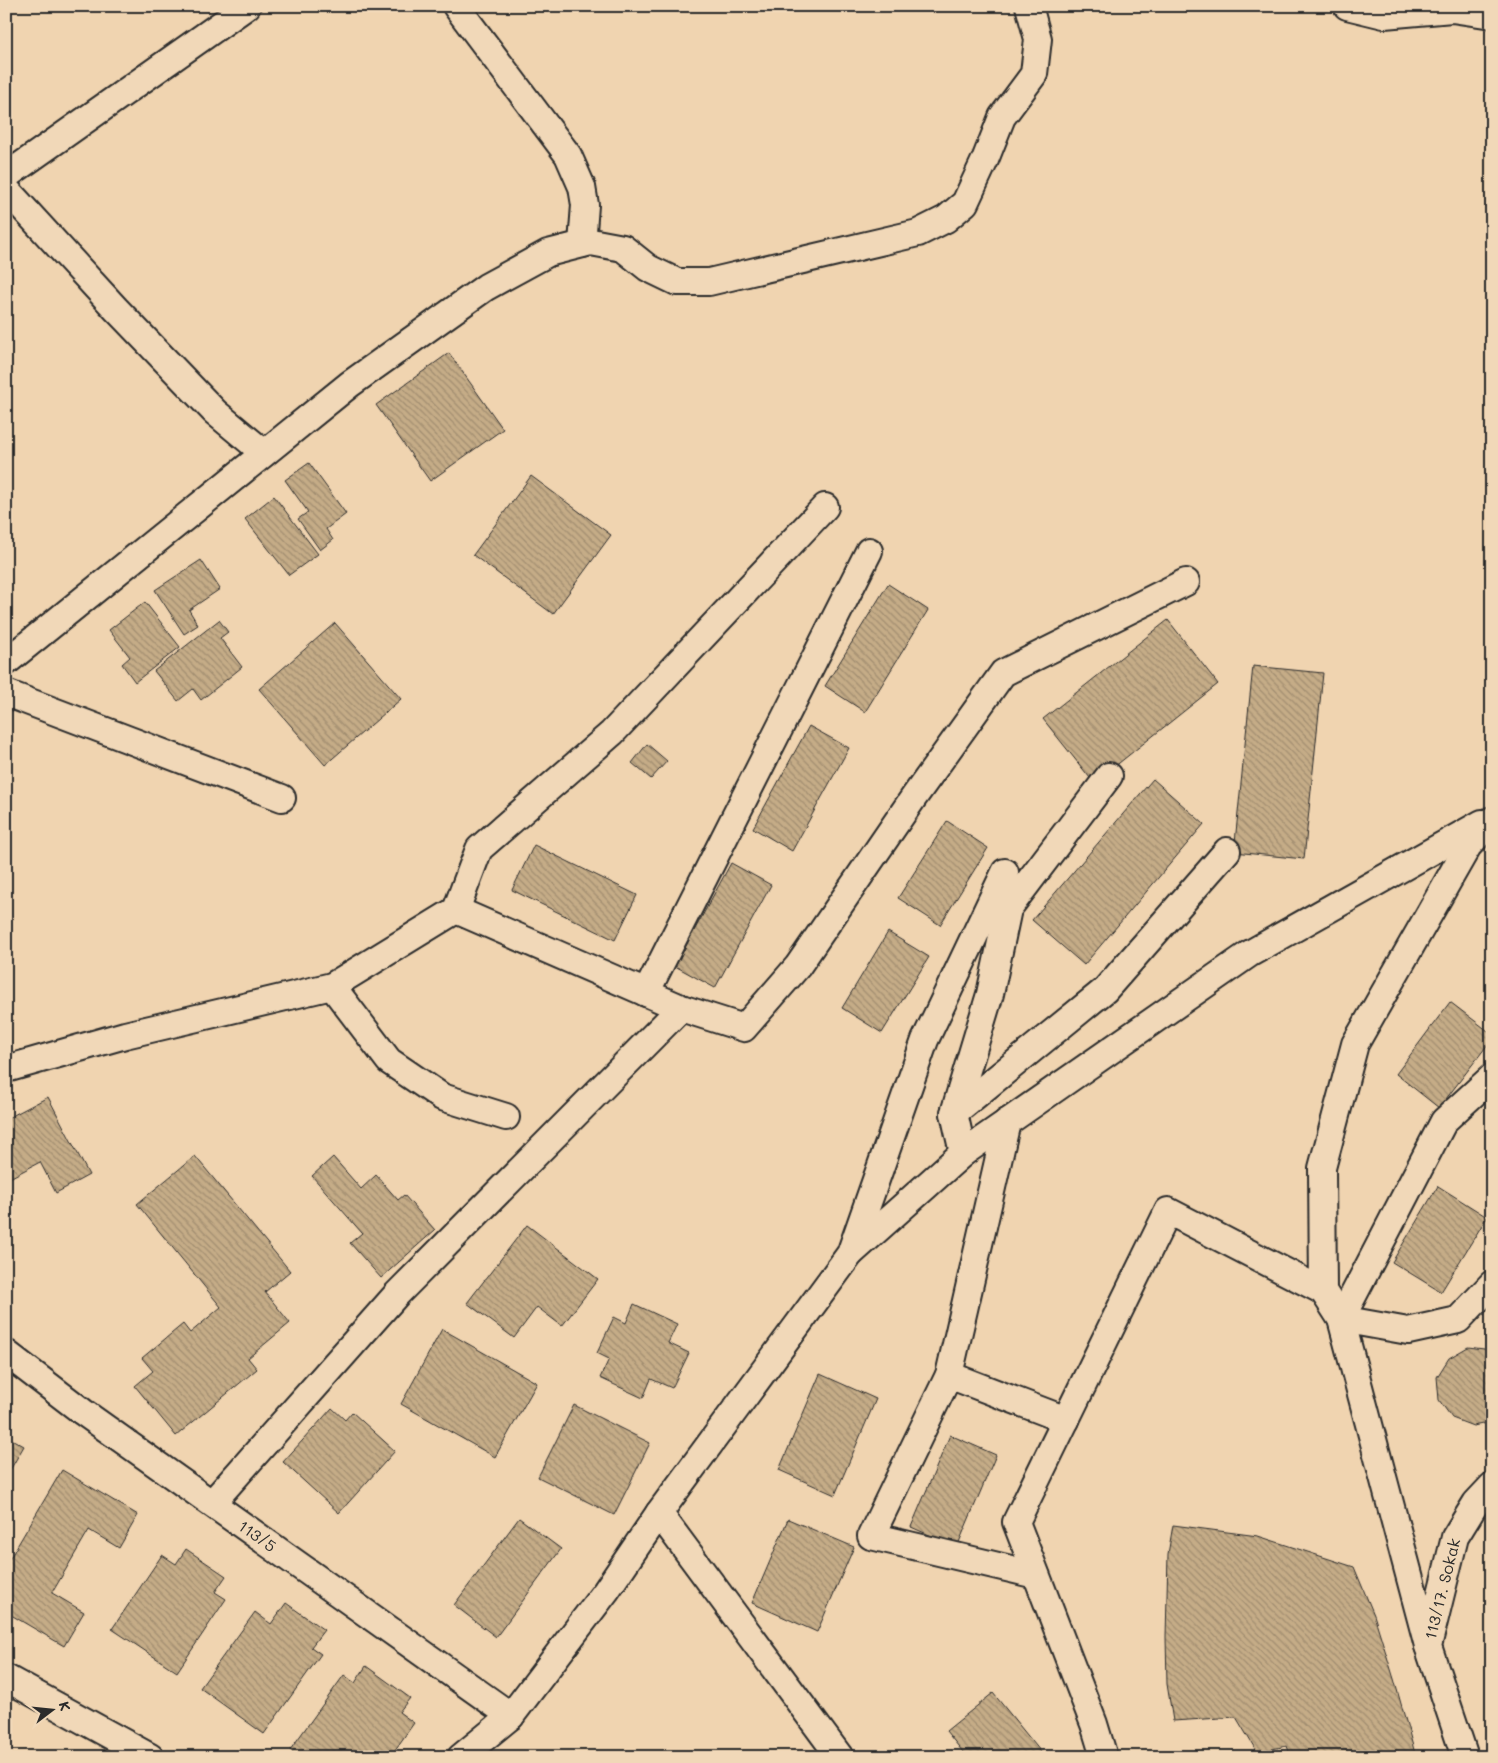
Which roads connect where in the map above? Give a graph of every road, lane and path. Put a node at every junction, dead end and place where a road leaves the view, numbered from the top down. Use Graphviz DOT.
graph roads {
  1 [pos="247,6"];
  2 [pos="456,6"];
  3 [pos="1029,6"];
  4 [pos="1347,6"];
  5 [pos="1492,15"];
  6 [pos="6,176"];
  7 [pos="6,189"];
  8 [pos="582,244"];
  9 [pos="264,452"];
  10 [pos="825,507"];
  11 [pos="870,551"];
  12 [pos="1186,582"];
  13 [pos="6,662"];
  14 [pos="6,693"];
  15 [pos="1109,776"];
  16 [pos="282,798"];
  17 [pos="1492,819"];
  18 [pos="1227,851"];
  19 [pos="1005,872"];
  20 [pos="456,910"];
  21 [pos="332,986"];
  22 [pos="646,993"];
  23 [pos="681,1008"];
  24 [pos="6,1069"];
  25 [pos="1492,1077"];
  26 [pos="954,1112"];
  27 [pos="506,1117"];
  28 [pos="1007,1122"];
  29 [pos="963,1153"];
  30 [pos="850,1254"];
  31 [pos="1492,1284"];
  32 [pos="1323,1291"];
  33 [pos="1342,1319"];
  34 [pos="6,1352"];
  35 [pos="949,1375"];
  36 [pos="1066,1420"];
  37 [pos="1492,1486"];
  38 [pos="212,1503"];
  39 [pos="659,1512"];
  40 [pos="1036,1575"];
  41 [pos="1428,1646"];
  42 [pos="6,1678"];
  43 [pos="511,1716"];
  44 [pos="150,1757"];
  45 [pos="461,1757"];
  46 [pos="840,1757"];
  47 [pos="1104,1757"];
  48 [pos="1465,1757"];
  1 -- 6 [label="street"];
  2 -- 8 [label="street"];
  3 -- 8 [label="street"];
  4 -- 5 [label="street"];
  7 -- 9 [label="street"];
  8 -- 9 [label="street"];
  9 -- 13 [label="street"];
  10 -- 20 [label="street"];
  11 -- 22 [label="street"];
  12 -- 23 [label="street"];
  14 -- 16 [label="street"];
  15 -- 26 [label="street"];
  17 -- 28 [label="street"];
  17 -- 32 [label="street"];
  18 -- 26 [label="street"];
  19 -- 30 [label="street"];
  20 -- 21 [label="street"];
  20 -- 22 [label="street"];
  21 -- 24 [label="street"];
  21 -- 27 [label="street"];
  22 -- 23 [label="street"];
  23 -- 38 [label="street"];
  25 -- 33 [label="street"];
  26 -- 29 [label="street"];
  28 -- 29 [label="street"];
  28 -- 35 [label="street"];
  29 -- 30 [label="street"];
  30 -- 39 [label="street"];
  31 -- 33 [label="street"];
  32 -- 33 [label="street"];
  32 -- 36 [label="street"];
  33 -- 41 [label="street"];
  34 -- 38 [label="street, 113/5"];
  35 -- 36 [label="street"];
  35 -- 40 [label="street"];
  36 -- 40 [label="street"];
  37 -- 41 [label="street, 113/17. Sokak"];
  38 -- 43 [label="street, 113/5"];
  39 -- 43 [label="street"];
  39 -- 46 [label="street"];
  40 -- 47 [label="street"];
  41 -- 48 [label="street, 113/17. Sokak"];
  42 -- 44 [label="street"];
  43 -- 45 [label="street"];
}
